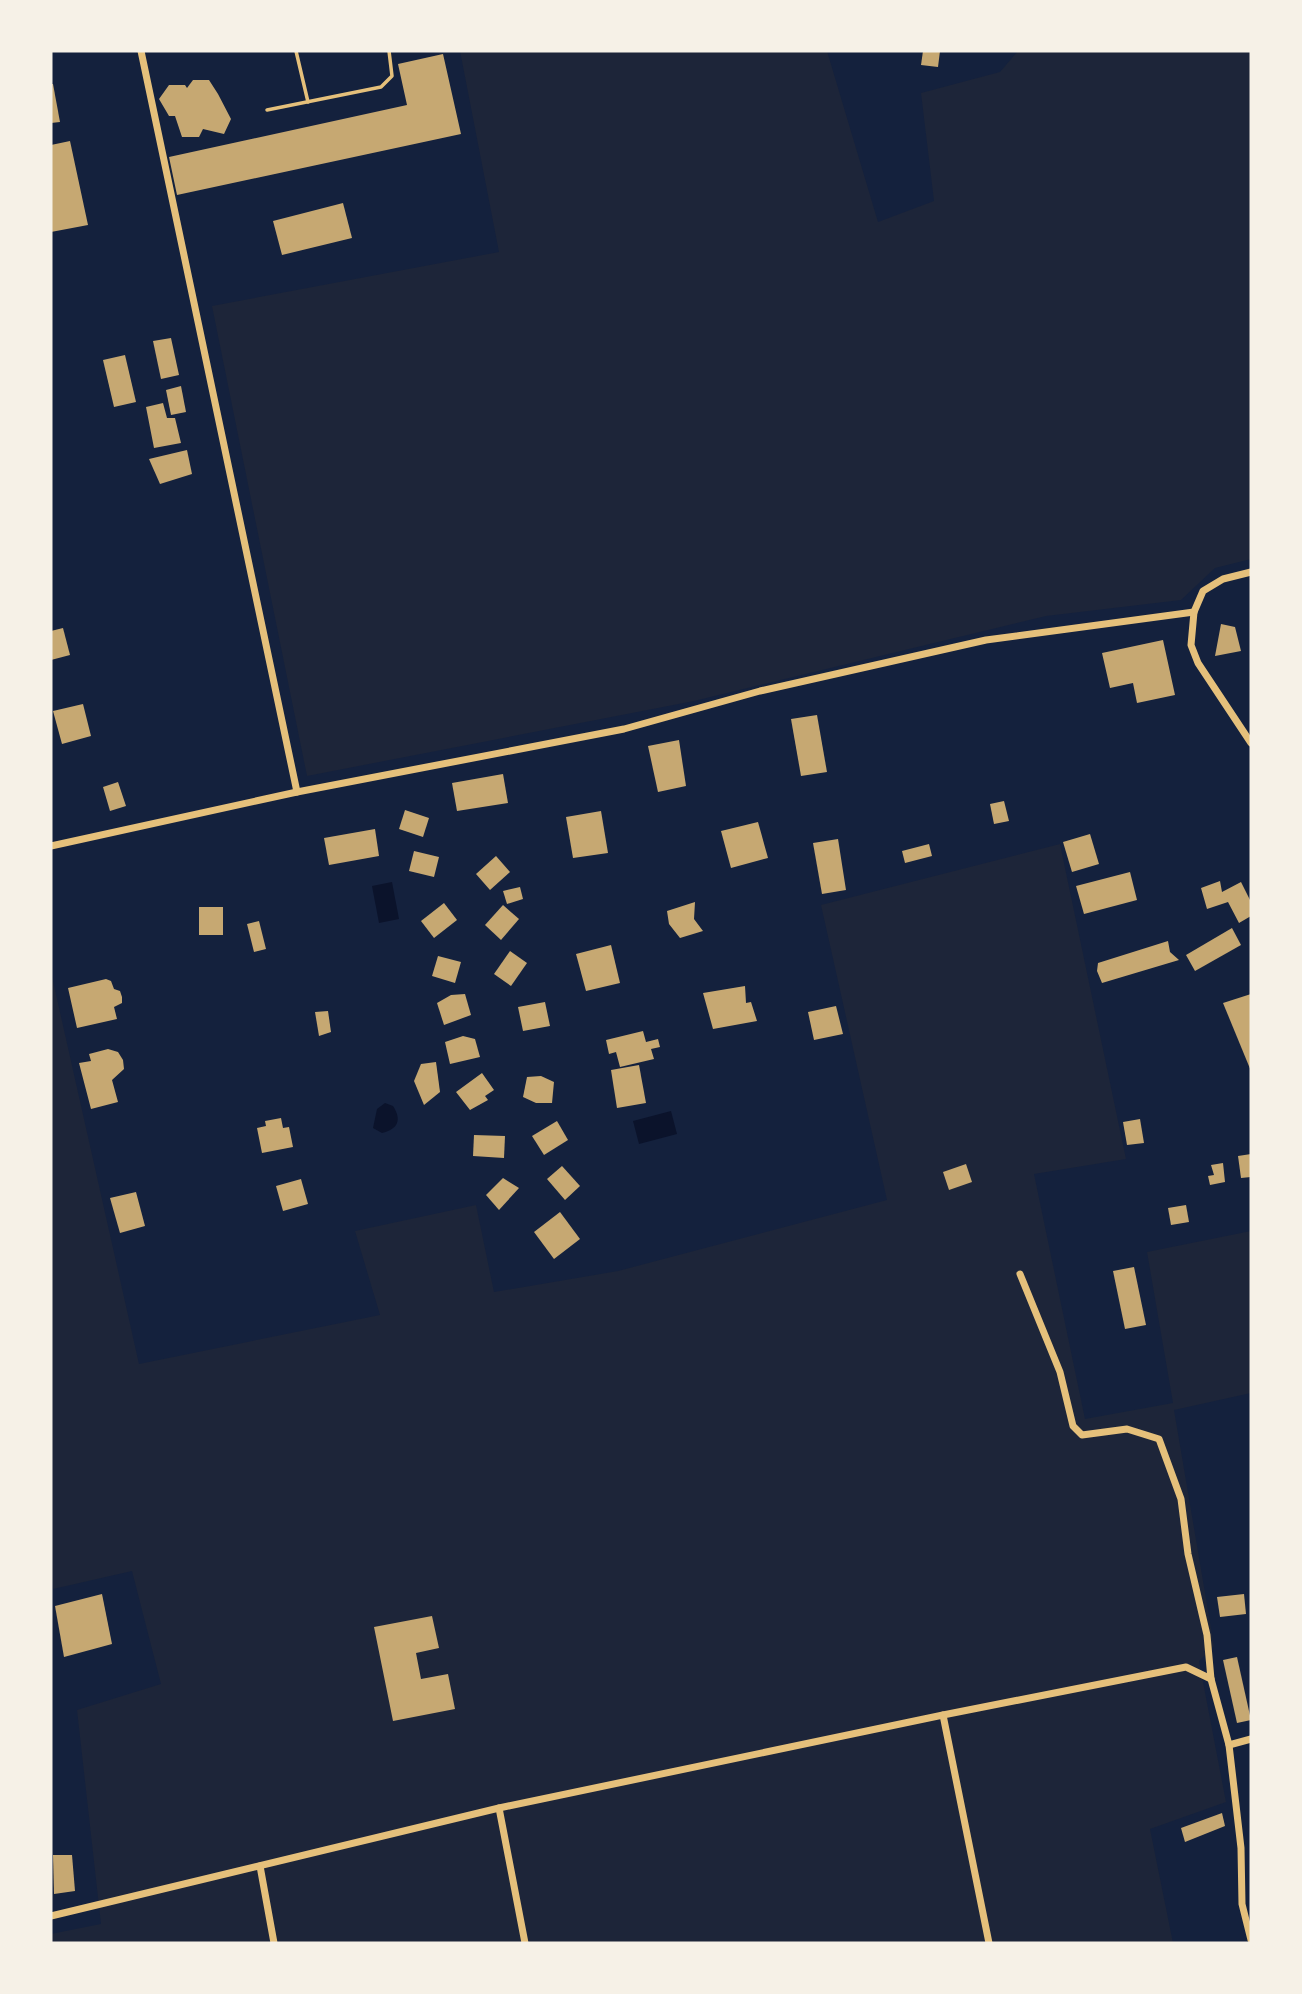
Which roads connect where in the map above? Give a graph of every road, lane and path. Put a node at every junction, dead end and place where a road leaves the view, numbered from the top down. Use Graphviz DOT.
graph roads {
  1 [pos="141,51"];
  2 [pos="296,51"];
  3 [pos="389,51"];
  4 [pos="308,102"];
  5 [pos="267,110"];
  6 [pos="1251,572"];
  7 [pos="1194,612"];
  8 [pos="1251,743"];
  9 [pos="296,792"];
  10 [pos="51,846"];
  11 [pos="1020,1274"];
  12 [pos="1211,1679"];
  13 [pos="943,1715"];
  14 [pos="1251,1739"];
  15 [pos="1228,1745"];
  16 [pos="499,1808"];
  17 [pos="260,1866"];
  18 [pos="51,1916"];
  19 [pos="1251,1940"];
  20 [pos="274,1943"];
  21 [pos="525,1943"];
  22 [pos="989,1943"];
  1 -- 9 [label="street"];
  2 -- 4 [label="lane"];
  3 -- 4 [label="lane"];
  4 -- 5 [label="lane"];
  6 -- 7 [label="street"];
  7 -- 8 [label="street"];
  7 -- 9 [label="street"];
  9 -- 10 [label="street"];
  11 -- 12 [label="street"];
  12 -- 13 [label="street"];
  12 -- 15 [label="street"];
  13 -- 16 [label="street"];
  13 -- 22 [label="street"];
  14 -- 15 [label="street"];
  15 -- 19 [label="street"];
  16 -- 17 [label="street"];
  16 -- 21 [label="street"];
  17 -- 18 [label="street"];
  17 -- 20 [label="street"];
}
